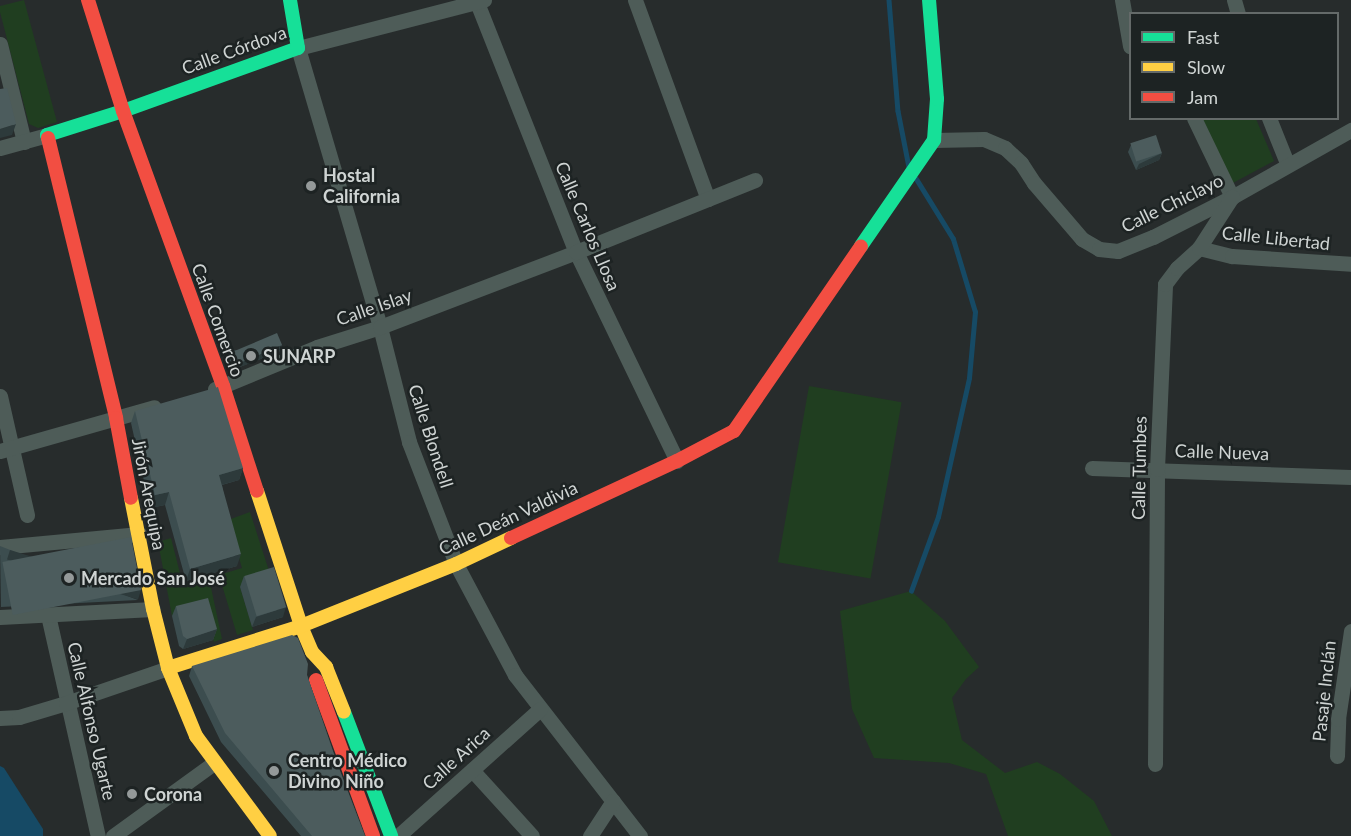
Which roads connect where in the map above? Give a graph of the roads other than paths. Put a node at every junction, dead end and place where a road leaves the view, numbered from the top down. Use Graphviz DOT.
graph roads {
  1 [pos="88,0"];
  2 [pos="290,0"];
  3 [pos="635,0"];
  4 [pos="929,0"];
  5 [pos="1122,0"];
  6 [pos="479,1"];
  7 [pos="1129,36"];
  8 [pos="0,44"];
  9 [pos="298,48"];
  10 [pos="123,111"];
  11 [pos="1195,120"];
  12 [pos="1270,120"];
  13 [pos="1351,130"];
  14 [pos="47,135"];
  15 [pos="934,140"];
  16 [pos="24,142"];
  17 [pos="0,148"];
  18 [pos="1287,164"];
  19 [pos="754,180"];
  20 [pos="1232,196"];
  21 [pos="708,199"];
  22 [pos="1198,248"];
  23 [pos="576,252"];
  24 [pos="1351,264"];
  25 [pos="380,327"];
  26 [pos="223,386"];
  27 [pos="201,393"];
  28 [pos="0,396"];
  29 [pos="170,402"];
  30 [pos="116,418"];
  31 [pos="6,449"];
  32 [pos="677,461"];
  33 [pos="1092,468"];
  34 [pos="1157,469"];
  35 [pos="1351,477"];
  36 [pos="27,515"];
  37 [pos="139,534"];
  38 [pos="0,547"];
  39 [pos="456,564"];
  40 [pos="153,609"];
  41 [pos="48,615"];
  42 [pos="0,617"];
  43 [pos="301,626"];
  44 [pos="1351,631"];
  45 [pos="312,652"];
  46 [pos="168,668"];
  47 [pos="66,703"];
  48 [pos="540,708"];
  49 [pos="0,718"];
  50 [pos="1338,756"];
  51 [pos="214,763"];
  52 [pos="1155,764"];
  53 [pos="472,770"];
  54 [pos="614,801"];
  55 [pos="98,836"];
  56 [pos="113,836"];
  57 [pos="270,836"];
  58 [pos="373,836"];
  59 [pos="391,836"];
  60 [pos="398,836"];
  61 [pos="532,836"];
  62 [pos="590,836"];
  63 [pos="640,836"];
  1 -- 10 [label="street, Calle Comercio"];
  2 -- 9 [label="street, Calle Blondell"];
  3 -- 21 [label="street"];
  4 -- 15 [label="street"];
  5 -- 7 [label="street"];
  6 -- 9 [label="street, Calle Córdova"];
  6 -- 23 [label="street, Calle Carlos Llosa"];
  8 -- 16 [label="street"];
  9 -- 10 [label="street, Calle Córdova"];
  9 -- 25 [label="street, Calle Blondell"];
  10 -- 14 [label="street, Calle Córdova"];
  10 -- 26 [label="street, Calle Comercio"];
  11 -- 20 [label="street"];
  12 -- 18 [label="street"];
  13 -- 18 [label="street, Calle Chiclayo"];
  14 -- 16 [label="street, Calle Córdova"];
  14 -- 30 [label="street, Jirón Arequipa"];
  15 -- 20 [label="street, Calle Chiclayo"];
  15 -- 32 [label="street, Calle Deán Valdivia"];
  16 -- 17 [label="street, Calle Córdova"];
  18 -- 20 [label="street, Calle Chiclayo"];
  19 -- 21 [label="street, Calle Islay"];
  20 -- 22 [label="street, Calle Tumbes"];
  21 -- 23 [label="street, Calle Islay"];
  22 -- 24 [label="street, Calle Libertad"];
  22 -- 34 [label="street, Calle Tumbes"];
  23 -- 25 [label="street, Calle Islay"];
  23 -- 32 [label="street, Calle Carlos Llosa"];
  25 -- 26 [label="street, Calle Islay"];
  25 -- 39 [label="street, Calle Blondell"];
  26 -- 27 [label="street, Calle Islay"];
  26 -- 43 [label="street, Calle Comercio"];
  28 -- 31 [label="street"];
  29 -- 30 [label="street"];
  30 -- 31 [label="street"];
  30 -- 37 [label="street, Jirón Arequipa"];
  31 -- 36 [label="street"];
  32 -- 39 [label="street, Calle Deán Valdivia"];
  33 -- 34 [label="street, Calle Nueva"];
  34 -- 35 [label="street, Calle Nueva"];
  34 -- 52 [label="street, Calle Tumbes"];
  37 -- 38 [label="street"];
  37 -- 40 [label="street, Jirón Arequipa"];
  39 -- 43 [label="street, Calle Deán Valdivia"];
  39 -- 48 [label="street, Calle Blondell"];
  40 -- 41 [label="street"];
  40 -- 46 [label="street, Jirón Arequipa"];
  41 -- 42 [label="street"];
  41 -- 47 [label="street, Calle Alfonso Ugarte"];
  43 -- 45 [label="street, Calle Comercio"];
  43 -- 46 [label="street, Calle Deán Valdivia"];
  44 -- 50 [label="street, Pasaje Inclán"];
  45 -- 58 [label="street, Calle Comercio"];
  45 -- 59 [label="street, Calle Comercio"];
  46 -- 47 [label="street, Calle Deán Valdivia"];
  46 -- 51 [label="street, Jirón Arequipa"];
  47 -- 49 [label="street, Calle Deán Valdivia"];
  47 -- 55 [label="street, Calle Alfonso Ugarte"];
  48 -- 53 [label="street, Calle Arica"];
  48 -- 54 [label="street, Calle Blondell"];
  51 -- 56 [label="street"];
  51 -- 57 [label="street, Jirón Arequipa"];
  53 -- 60 [label="street, Calle Arica"];
  53 -- 61 [label="street"];
  54 -- 62 [label="street"];
  54 -- 63 [label="street, Calle Blondell"];
}
